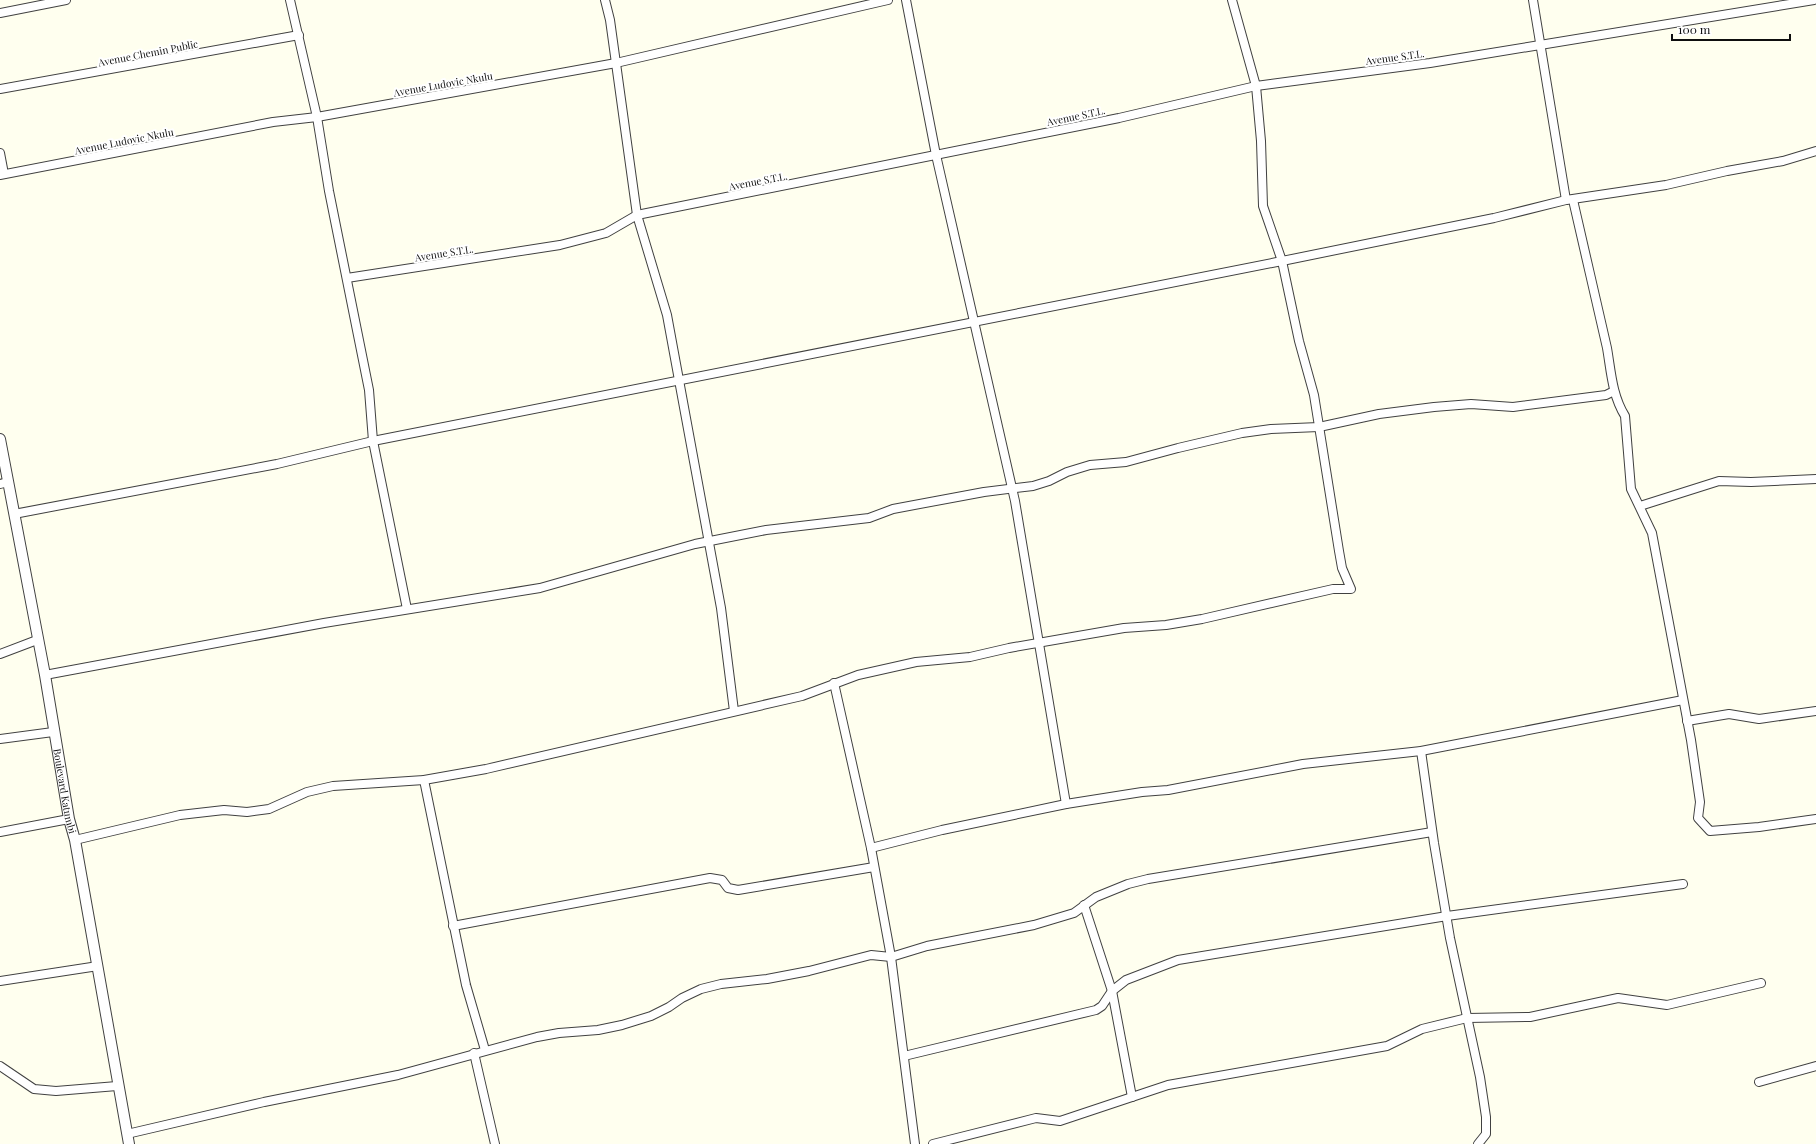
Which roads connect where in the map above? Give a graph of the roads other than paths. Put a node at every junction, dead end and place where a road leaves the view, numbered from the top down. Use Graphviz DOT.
graph roads {
  1 [pos="66,0"];
  2 [pos="290,0"];
  3 [pos="605,0"];
  4 [pos="888,0"];
  5 [pos="906,0"];
  6 [pos="1232,0"];
  7 [pos="1533,0"];
  8 [pos="1814,0"];
  9 [pos="0,13"];
  10 [pos="299,35"];
  11 [pos="1542,45"];
  12 [pos="616,63"];
  13 [pos="1256,86"];
  14 [pos="0,89"];
  15 [pos="317,117"];
  16 [pos="1816,151"];
  17 [pos="0,153"];
  18 [pos="936,155"];
  19 [pos="2,175"];
  20 [pos="1570,200"];
  21 [pos="636,215"];
  22 [pos="1282,261"];
  23 [pos="347,278"];
  24 [pos="974,322"];
  25 [pos="679,380"];
  26 [pos="1614,391"];
  27 [pos="1319,427"];
  28 [pos="0,439"];
  29 [pos="373,441"];
  30 [pos="1816,479"];
  31 [pos="4,483"];
  32 [pos="1012,488"];
  33 [pos="1640,506"];
  34 [pos="14,514"];
  35 [pos="709,542"];
  36 [pos="407,609"];
  37 [pos="37,640"];
  38 [pos="1039,643"];
  39 [pos="0,654"];
  40 [pos="45,675"];
  41 [pos="834,683"];
  42 [pos="1683,700"];
  43 [pos="734,711"];
  44 [pos="1816,711"];
  45 [pos="1687,721"];
  46 [pos="53,732"];
  47 [pos="0,740"];
  48 [pos="1421,750"];
  49 [pos="424,780"];
  50 [pos="1066,804"];
  51 [pos="69,819"];
  52 [pos="1816,819"];
  53 [pos="0,832"];
  54 [pos="1432,832"];
  55 [pos="75,840"];
  56 [pos="871,848"];
  57 [pos="874,867"];
  58 [pos="1683,884"];
  59 [pos="1084,905"];
  60 [pos="1447,916"];
  61 [pos="453,926"];
  62 [pos="891,957"];
  63 [pos="98,966"];
  64 [pos="0,981"];
  65 [pos="1761,983"];
  66 [pos="1112,991"];
  67 [pos="1467,1018"];
  68 [pos="485,1050"];
  69 [pos="474,1054"];
  70 [pos="904,1056"];
  71 [pos="0,1066"];
  72 [pos="1816,1066"];
  73 [pos="1759,1082"];
  74 [pos="117,1086"];
  75 [pos="1132,1097"];
  76 [pos="127,1134"];
  77 [pos="129,1144"];
  78 [pos="495,1144"];
  79 [pos="915,1144"];
  80 [pos="932,1144"];
  81 [pos="1478,1144"];
  1 -- 9 [label="street"];
  2 -- 10 [label="street"];
  3 -- 12 [label="street"];
  4 -- 12 [label="street, Avenue Ludovic Nkulu"];
  5 -- 18 [label="street"];
  6 -- 13 [label="street"];
  7 -- 11 [label="street"];
  8 -- 11 [label="street, Avenue S.T.L."];
  10 -- 14 [label="street, Avenue Chemin Public"];
  10 -- 15 [label="street"];
  11 -- 13 [label="street, Avenue S.T.L."];
  11 -- 20 [label="street"];
  12 -- 15 [label="street, Avenue Ludovic Nkulu"];
  12 -- 21 [label="street"];
  13 -- 18 [label="street, Avenue S.T.L."];
  13 -- 22 [label="street"];
  15 -- 19 [label="street, Avenue Ludovic Nkulu"];
  15 -- 23 [label="street"];
  16 -- 20 [label="street"];
  17 -- 19 [label="street"];
  18 -- 21 [label="street, Avenue S.T.L."];
  18 -- 24 [label="street"];
  20 -- 22 [label="street"];
  20 -- 26 [label="street"];
  21 -- 23 [label="street, Avenue S.T.L."];
  21 -- 25 [label="street"];
  22 -- 24 [label="street"];
  22 -- 27 [label="street"];
  23 -- 29 [label="street"];
  24 -- 25 [label="street"];
  24 -- 32 [label="street"];
  25 -- 29 [label="street"];
  25 -- 35 [label="street"];
  26 -- 27 [label="street"];
  26 -- 33 [label="street"];
  27 -- 32 [label="street"];
  27 -- 38 [label="street"];
  28 -- 31 [label="street, Boulevard Katumbi"];
  29 -- 34 [label="street"];
  29 -- 36 [label="street"];
  30 -- 33 [label="street"];
  31 -- 34 [label="street, Boulevard Katumbi"];
  32 -- 35 [label="street"];
  32 -- 38 [label="street"];
  33 -- 42 [label="street"];
  34 -- 37 [label="street, Boulevard Katumbi"];
  35 -- 36 [label="street"];
  35 -- 43 [label="street"];
  36 -- 40 [label="street"];
  37 -- 39 [label="street"];
  37 -- 40 [label="street, Boulevard Katumbi"];
  38 -- 41 [label="street"];
  38 -- 50 [label="street"];
  40 -- 46 [label="street, Boulevard Katumbi"];
  41 -- 43 [label="street"];
  41 -- 56 [label="street"];
  42 -- 45 [label="street"];
  42 -- 48 [label="street"];
  43 -- 49 [label="street"];
  44 -- 45 [label="street"];
  45 -- 52 [label="street"];
  46 -- 47 [label="street"];
  46 -- 51 [label="street, Boulevard Katumbi"];
  48 -- 50 [label="street"];
  48 -- 54 [label="street"];
  49 -- 55 [label="street"];
  49 -- 61 [label="street"];
  50 -- 56 [label="street"];
  51 -- 53 [label="street"];
  51 -- 55 [label="street, Boulevard Katumbi"];
  54 -- 59 [label="street"];
  54 -- 60 [label="street"];
  55 -- 63 [label="street, Boulevard Katumbi"];
  56 -- 57 [label="street"];
  57 -- 61 [label="street"];
  57 -- 62 [label="street"];
  58 -- 60 [label="street"];
  59 -- 62 [label="street"];
  59 -- 66 [label="street"];
  60 -- 66 [label="street"];
  60 -- 67 [label="street"];
  61 -- 68 [label="street"];
  62 -- 68 [label="street"];
  62 -- 70 [label="street"];
  63 -- 64 [label="street"];
  63 -- 74 [label="street, Boulevard Katumbi"];
  65 -- 67 [label="street"];
  66 -- 70 [label="street"];
  66 -- 75 [label="street"];
  67 -- 75 [label="street"];
  67 -- 81 [label="street"];
  68 -- 69 [label="street"];
  69 -- 76 [label="street"];
  69 -- 78 [label="street"];
  70 -- 79 [label="street"];
  71 -- 74 [label="street"];
  72 -- 73 [label="street"];
  74 -- 76 [label="street, Boulevard Katumbi"];
  75 -- 80 [label="street"];
  76 -- 77 [label="street, Boulevard Katumbi"];
}
